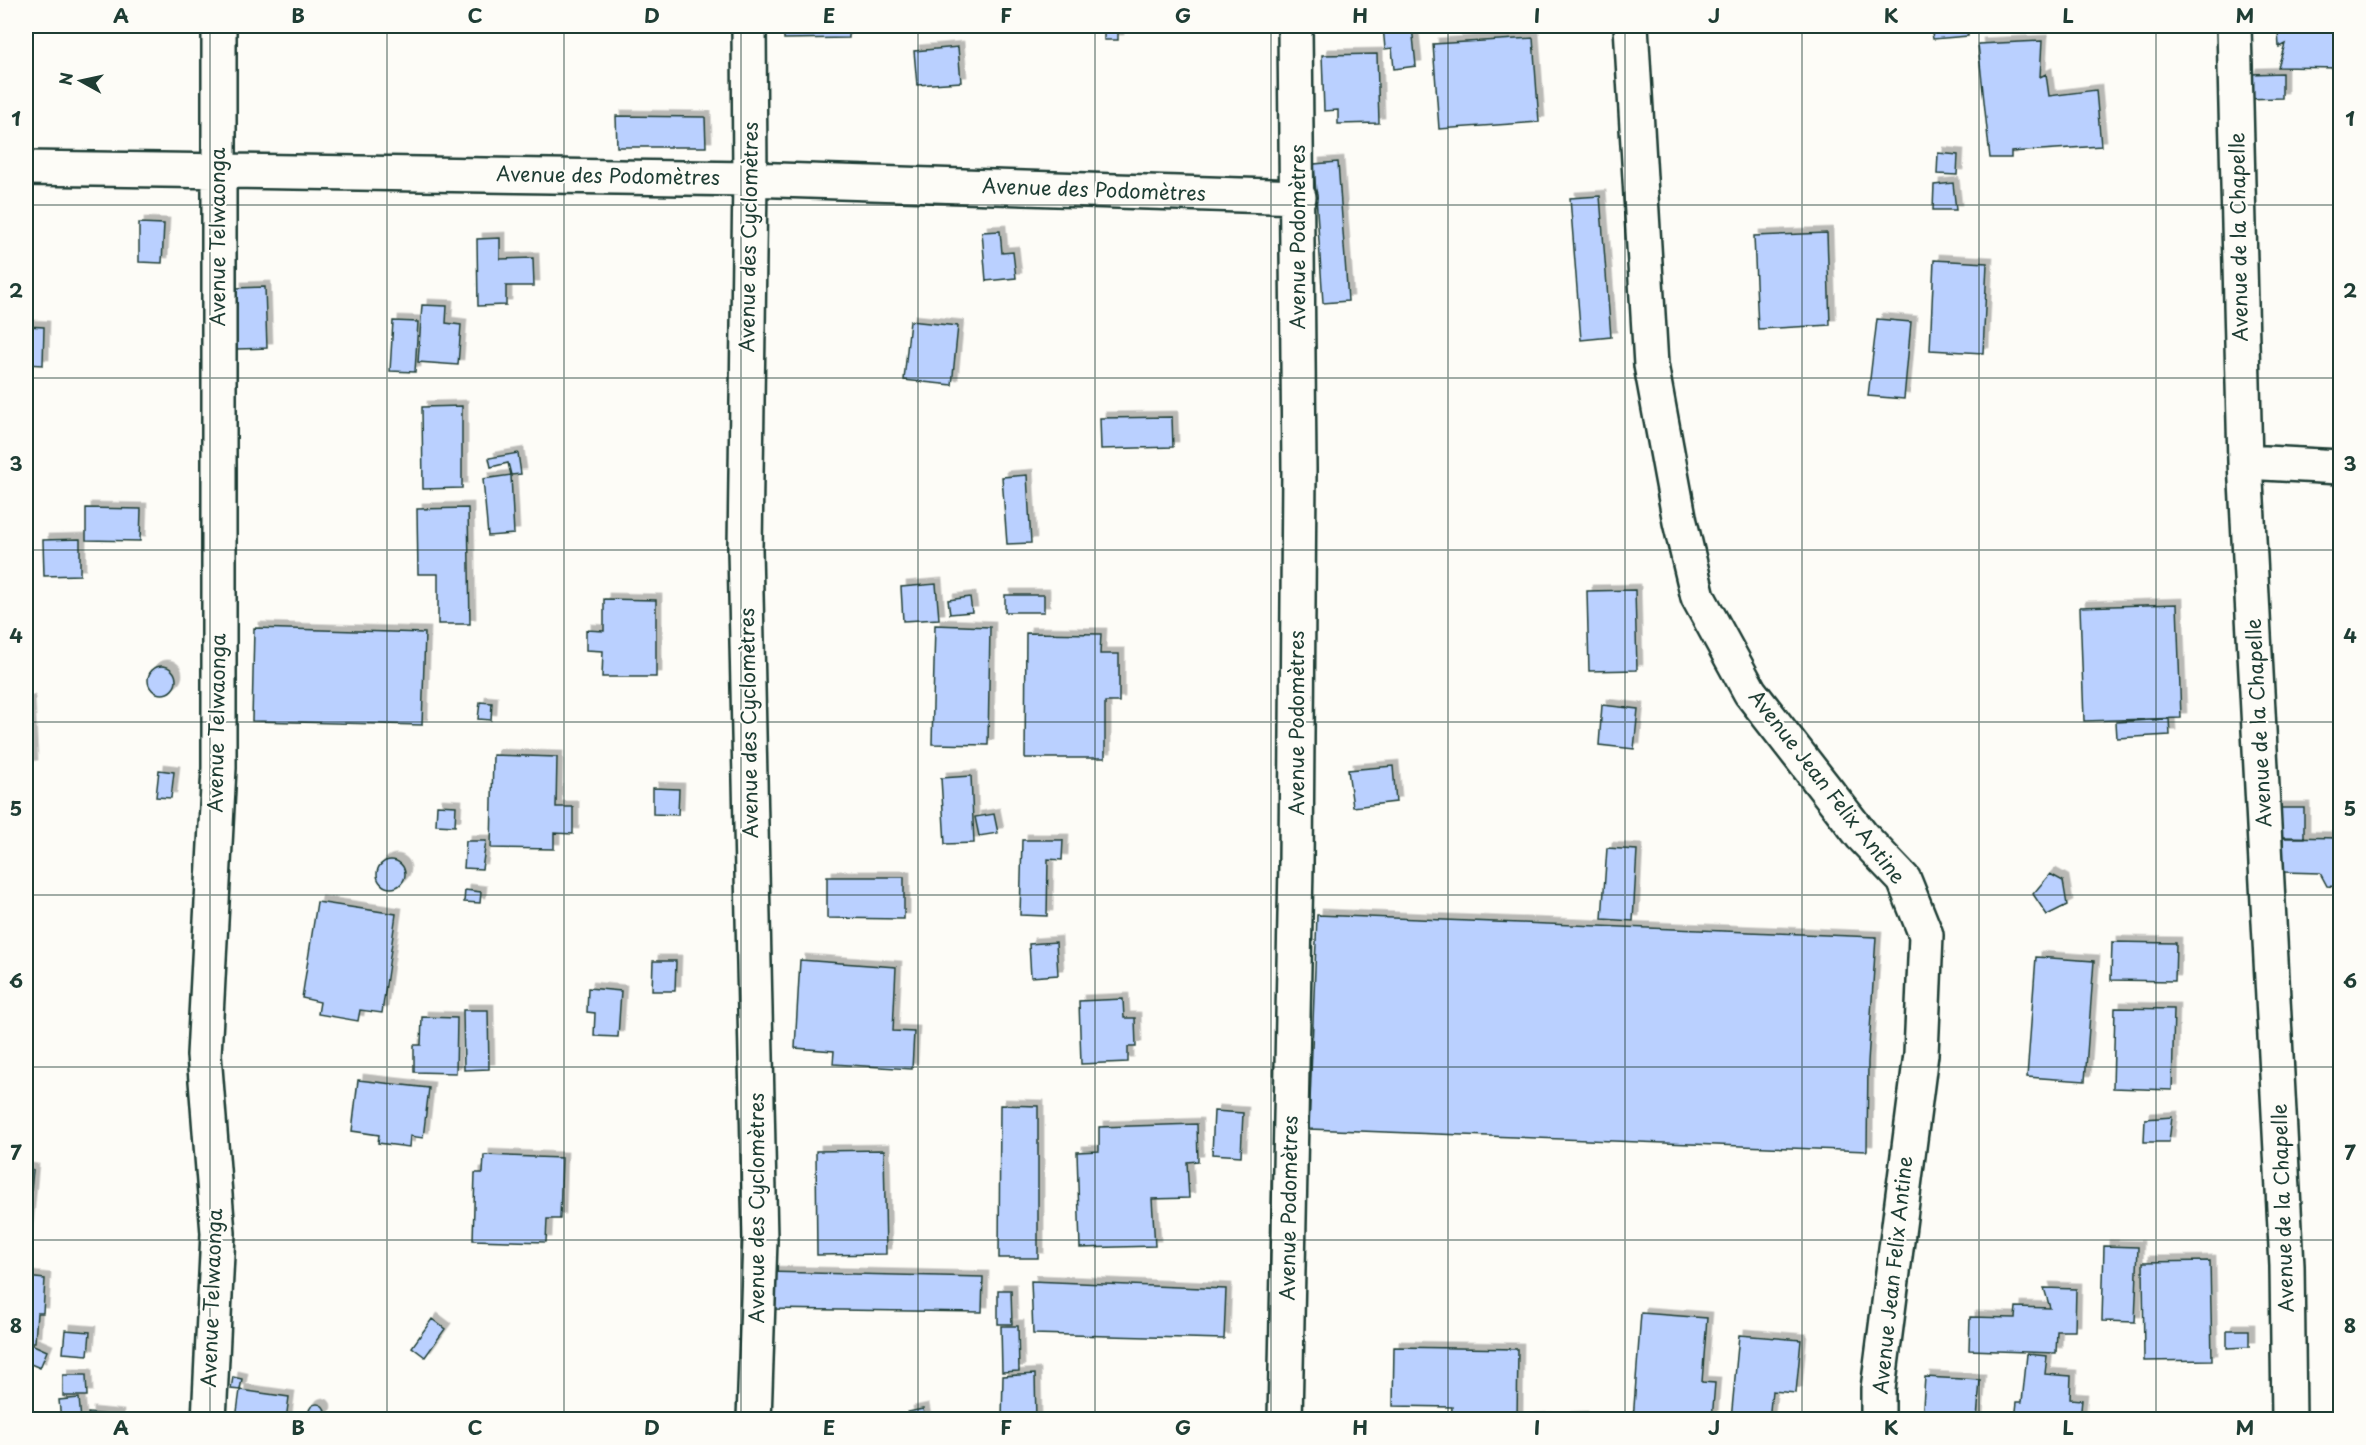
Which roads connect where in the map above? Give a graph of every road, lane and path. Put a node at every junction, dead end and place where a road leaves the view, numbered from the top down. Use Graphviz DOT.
graph roads {
  1 [pos="219,26"];
  2 [pos="749,26"];
  3 [pos="1295,26"];
  4 [pos="1631,26"];
  5 [pos="2234,26"];
  6 [pos="26,168"];
  7 [pos="218,169"];
  8 [pos="750,179"];
  9 [pos="1299,197"];
  10 [pos="2245,462"];
  11 [pos="2340,467"];
  12 [pos="209,1419"];
  13 [pos="754,1419"];
  14 [pos="1285,1419"];
  15 [pos="1878,1419"];
  16 [pos="2289,1419"];
  1 -- 7 [label="street, Avenue Telwaonga"];
  2 -- 8 [label="street, Avenue des Cyclomètres"];
  3 -- 9 [label="street, Avenue Podomètres"];
  4 -- 15 [label="street, Avenue Jean Felix Antine"];
  5 -- 10 [label="street, Avenue de la Chapelle"];
  6 -- 7 [label="street, Avenue des Podomètres"];
  7 -- 8 [label="street, Avenue des Podomètres"];
  7 -- 12 [label="street, Avenue Telwaonga"];
  8 -- 9 [label="street, Avenue des Podomètres"];
  8 -- 13 [label="street, Avenue des Cyclomètres"];
  9 -- 14 [label="street, Avenue Podomètres"];
  10 -- 11 [label="street"];
  10 -- 16 [label="street, Avenue de la Chapelle"];
}
